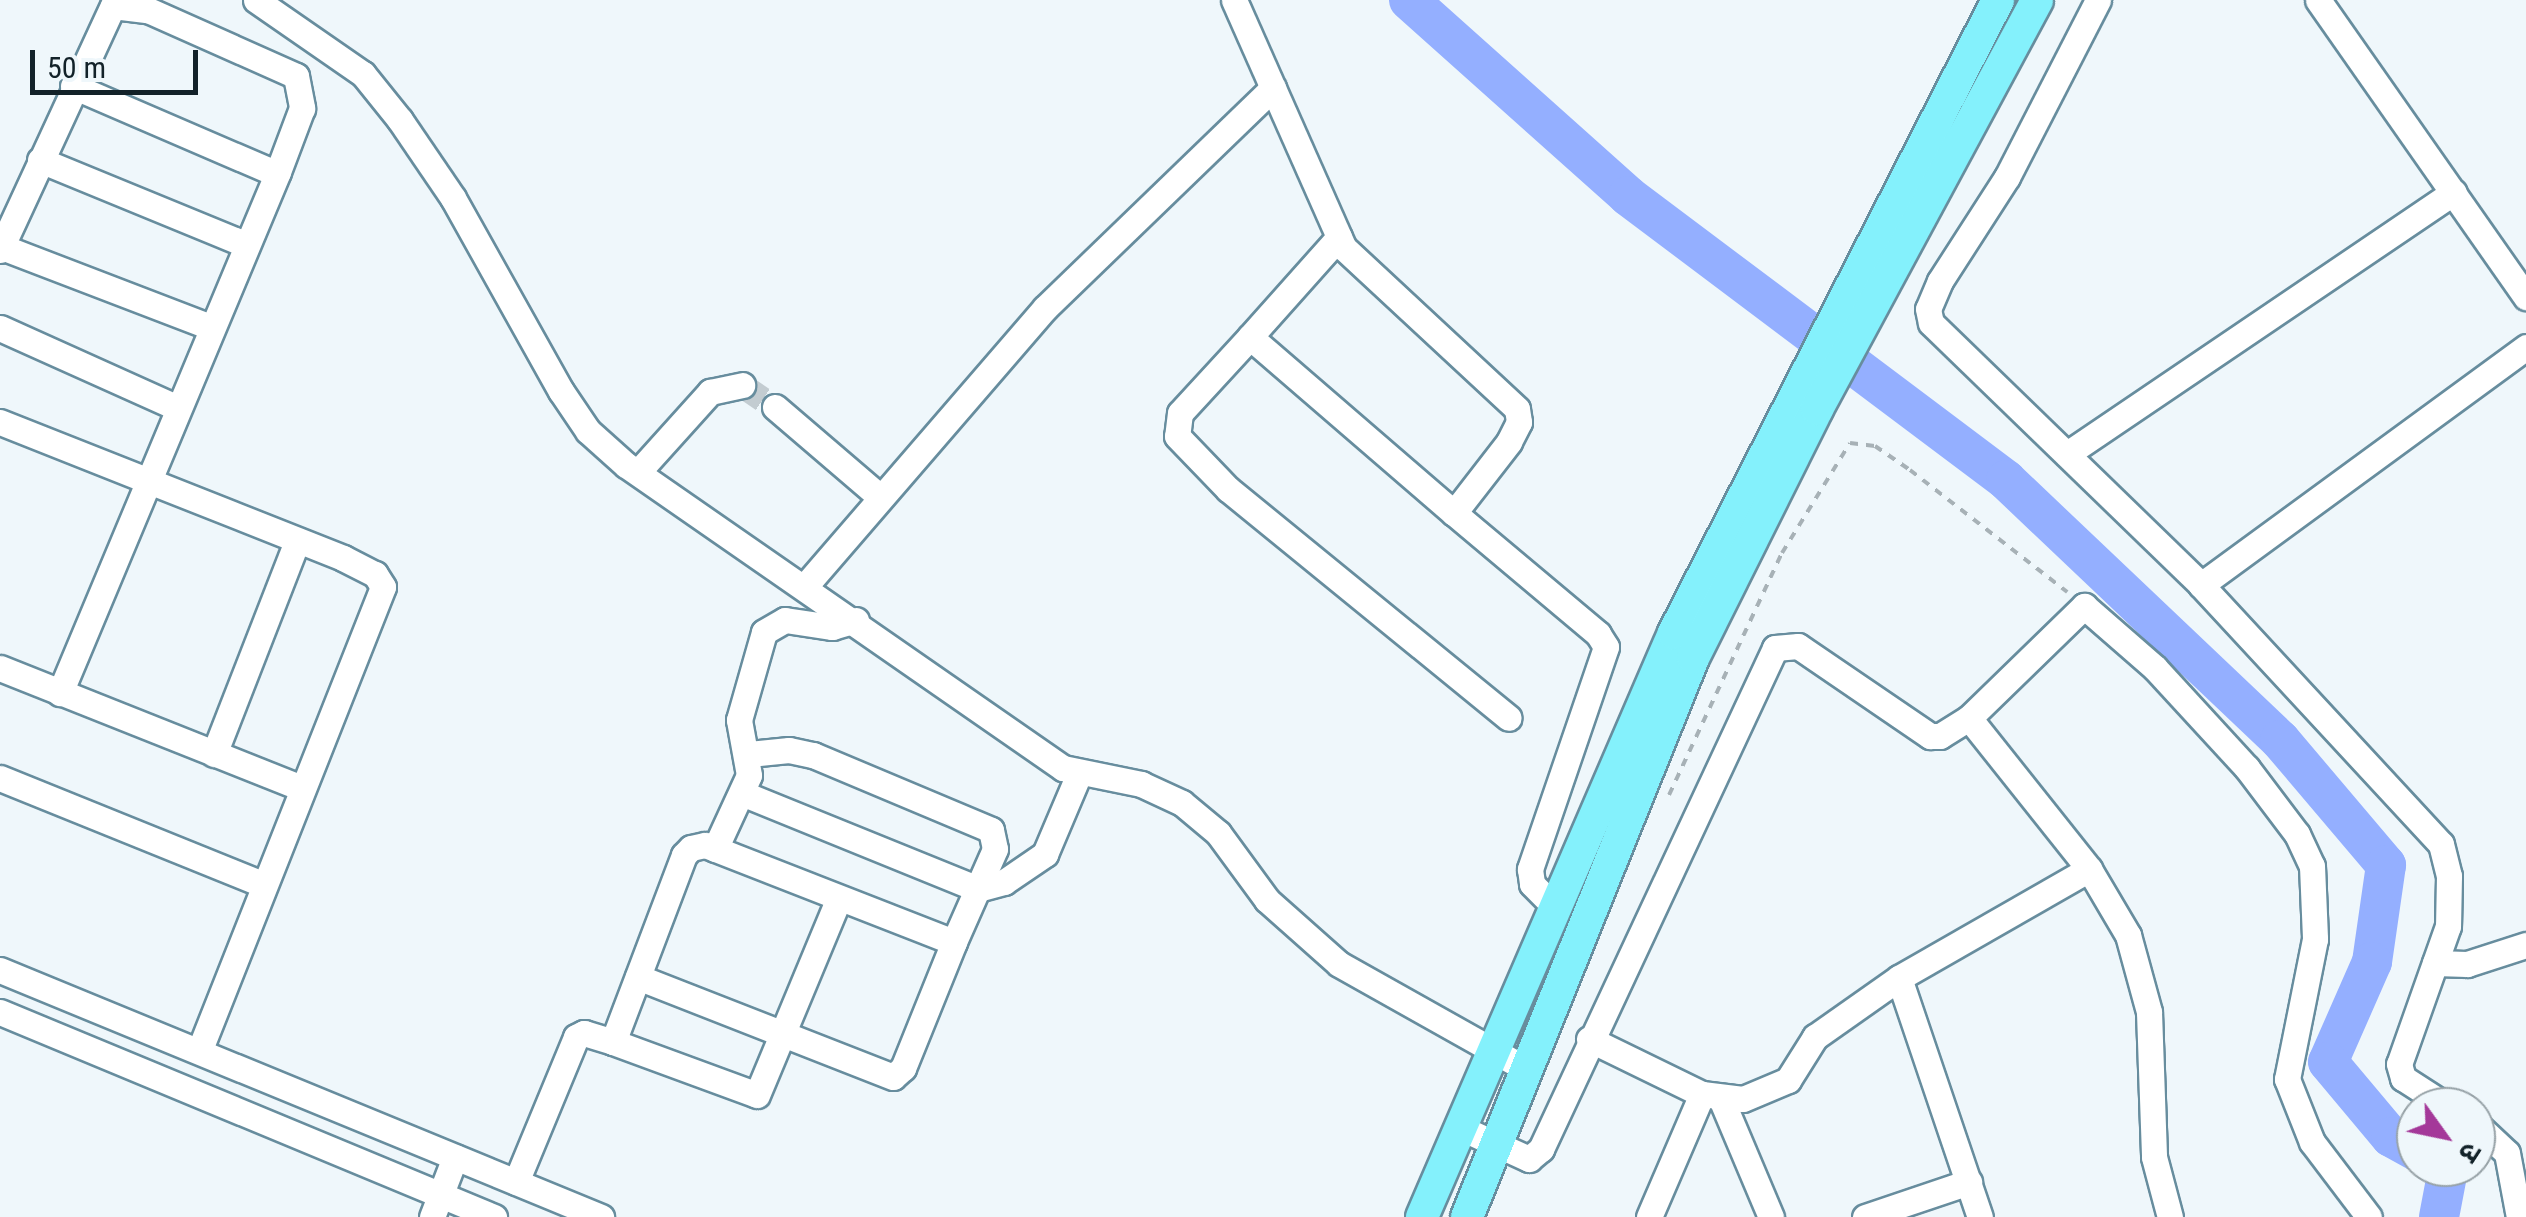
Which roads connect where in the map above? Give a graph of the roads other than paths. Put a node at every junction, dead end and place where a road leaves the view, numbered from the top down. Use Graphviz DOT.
graph roads {
  1 [pos="256,0"];
  2 [pos="1234,0"];
  3 [pos="1998,0"];
  4 [pos="2036,0"];
  5 [pos="2098,0"];
  6 [pos="2318,0"];
  7 [pos="73,86"];
  8 [pos="1274,88"];
  9 [pos="40,160"];
  10 [pos="277,174"];
  11 [pos="2454,192"];
  12 [pos="1339,237"];
  13 [pos="245,244"];
  14 [pos="1,248"];
  15 [pos="1872,276"];
  16 [pos="2526,297"];
  17 [pos="208,326"];
  18 [pos="0,328"];
  19 [pos="1250,337"];
  20 [pos="2526,347"];
  21 [pos="742,385"];
  22 [pos="1805,402"];
  23 [pos="176,407"];
  24 [pos="775,408"];
  25 [pos="0,422"];
  26 [pos="2067,454"];
  27 [pos="638,472"];
  28 [pos="145,483"];
  29 [pos="880,497"];
  30 [pos="1454,513"];
  31 [pos="297,540"];
  32 [pos="2201,585"];
  33 [pos="806,586"];
  34 [pos="856,620"];
  35 [pos="0,668"];
  36 [pos="60,692"];
  37 [pos="1508,718"];
  38 [pos="1968,718"];
  39 [pos="214,754"];
  40 [pos="749,754"];
  41 [pos="1079,774"];
  42 [pos="0,778"];
  43 [pos="300,788"];
  44 [pos="744,794"];
  45 [pos="715,849"];
  46 [pos="2089,869"];
  47 [pos="262,884"];
  48 [pos="978,889"];
  49 [pos="838,900"];
  50 [pos="1556,908"];
  51 [pos="954,942"];
  52 [pos="2526,945"];
  53 [pos="2435,963"];
  54 [pos="0,970"];
  55 [pos="638,977"];
  56 [pos="1899,978"];
  57 [pos="0,1012"];
  58 [pos="784,1036"];
  59 [pos="1588,1038"];
  60 [pos="613,1042"];
  61 [pos="199,1051"];
  62 [pos="1494,1052"];
  63 [pos="1526,1070"];
  64 [pos="2417,1087"];
  65 [pos="1712,1097"];
  66 [pos="1461,1128"];
  67 [pos="2496,1142"];
  68 [pos="1497,1144"];
  69 [pos="455,1157"];
  70 [pos="490,1171"];
  71 [pos="516,1182"];
  72 [pos="1969,1182"];
  73 [pos="436,1206"];
  74 [pos="479,1214"];
  75 [pos="601,1217"];
  76 [pos="1422,1217"];
  77 [pos="1468,1217"];
  78 [pos="1649,1217"];
  79 [pos="1771,1217"];
  80 [pos="1865,1217"];
  81 [pos="1980,1217"];
  82 [pos="2170,1217"];
  83 [pos="2369,1217"];
  84 [pos="2519,1217"];
  1 -- 27 [label="street"];
  2 -- 8 [label="street"];
  3 -- 15 [label="main road"];
  4 -- 15 [label="main road"];
  5 -- 26 [label="street"];
  6 -- 11 [label="street"];
  7 -- 9 [label="street"];
  7 -- 10 [label="street"];
  7 -- 10 [label="street"];
  8 -- 12 [label="street"];
  8 -- 29 [label="street"];
  9 -- 13 [label="street"];
  9 -- 14 [label="street"];
  10 -- 13 [label="street"];
  11 -- 16 [label="street"];
  11 -- 26 [label="street"];
  12 -- 19 [label="street"];
  12 -- 30 [label="street"];
  13 -- 17 [label="street"];
  14 -- 17 [label="street"];
  15 -- 22 [label="main road"];
  17 -- 23 [label="street"];
  18 -- 23 [label="street"];
  19 -- 30 [label="street"];
  19 -- 37 [label="street"];
  20 -- 32 [label="street"];
  21 -- 27 [label="street"];
  22 -- 50 [label="main road"];
  22 -- 63 [label="main road"];
  23 -- 28 [label="street"];
  24 -- 29 [label="street"];
  25 -- 28 [label="street"];
  26 -- 32 [label="street"];
  27 -- 33 [label="street"];
  28 -- 31 [label="street"];
  28 -- 36 [label="street"];
  29 -- 33 [label="street"];
  30 -- 50 [label="street"];
  31 -- 39 [label="street"];
  31 -- 43 [label="street"];
  32 -- 53 [label="street"];
  33 -- 34 [label="street"];
  34 -- 40 [label="street"];
  34 -- 41 [label="street"];
  35 -- 36 [label="street"];
  36 -- 39 [label="street"];
  38 -- 46 [label="street"];
  38 -- 59 [label="street"];
  38 -- 83 [label="street"];
  39 -- 43 [label="street"];
  40 -- 44 [label="street"];
  40 -- 48 [label="street"];
  41 -- 48 [label="street"];
  41 -- 62 [label="street"];
  42 -- 47 [label="street"];
  43 -- 47 [label="street"];
  44 -- 45 [label="street"];
  44 -- 48 [label="street"];
  45 -- 49 [label="street"];
  45 -- 55 [label="street"];
  46 -- 56 [label="street"];
  46 -- 82 [label="street"];
  47 -- 61 [label="street"];
  48 -- 51 [label="street"];
  49 -- 51 [label="street"];
  49 -- 58 [label="street"];
  50 -- 62 [label="main road"];
  51 -- 58 [label="street"];
  52 -- 53 [label="street"];
  53 -- 64 [label="street"];
  54 -- 61 [label="street"];
  55 -- 58 [label="street"];
  55 -- 60 [label="street"];
  56 -- 65 [label="street"];
  56 -- 72 [label="street"];
  57 -- 73 [label="street"];
  58 -- 60 [label="street"];
  59 -- 65 [label="street"];
  59 -- 68 [label="street"];
  60 -- 71 [label="street"];
  61 -- 69 [label="street"];
  62 -- 63 [label="street"];
  62 -- 66 [label="main road"];
  63 -- 68 [label="main road"];
  65 -- 78 [label="street"];
  65 -- 79 [label="street"];
  66 -- 68 [label="street"];
  66 -- 76 [label="main road"];
  67 -- 84 [label="street"];
  68 -- 77 [label="main road"];
  69 -- 70 [label="street"];
  69 -- 73 [label="street"];
  70 -- 71 [label="street"];
  70 -- 74 [label="street"];
  71 -- 75 [label="street"];
  72 -- 80 [label="street"];
  72 -- 81 [label="street"];
  73 -- 74 [label="street"];
}
